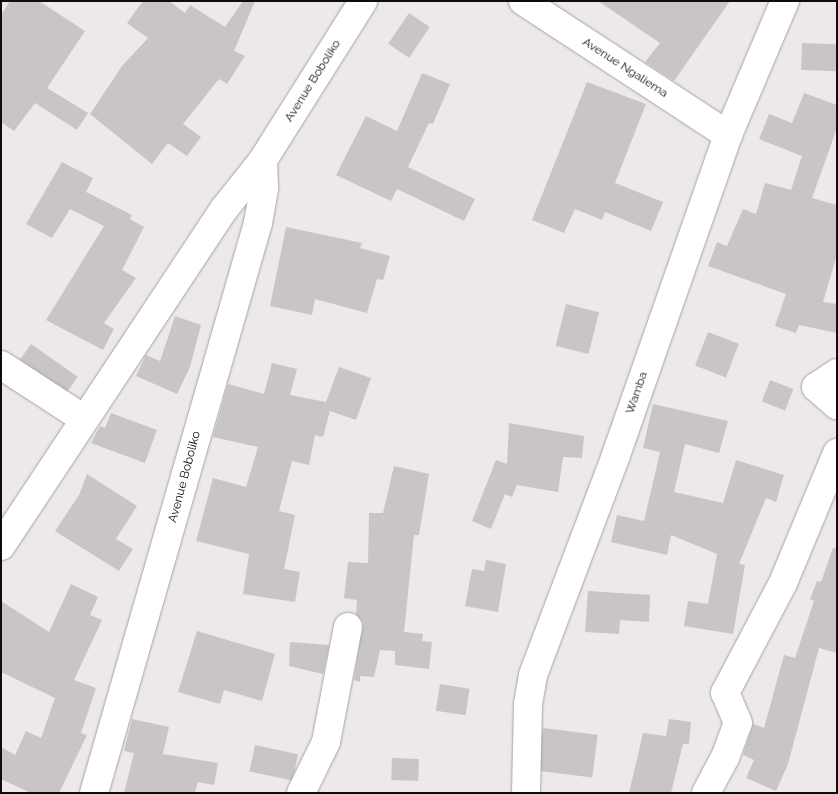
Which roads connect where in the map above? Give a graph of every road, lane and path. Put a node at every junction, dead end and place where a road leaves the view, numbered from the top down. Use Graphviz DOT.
graph roads {
  1 [pos="363,1"];
  2 [pos="523,1"];
  3 [pos="785,1"];
  4 [pos="728,135"];
  5 [pos="263,160"];
  6 [pos="1,365"];
  7 [pos="837,373"];
  8 [pos="837,405"];
  9 [pos="84,419"];
  10 [pos="837,453"];
  11 [pos="1,546"];
  12 [pos="348,628"];
  13 [pos="94,793"];
  14 [pos="301,793"];
  15 [pos="526,793"];
  16 [pos="706,793"];
  1 -- 5 [label="street, Avenue Boboliko"];
  2 -- 4 [label="street, Avenue Ngaliema"];
  3 -- 4 [label="street, Wamba"];
  4 -- 15 [label="street, Wamba"];
  5 -- 9 [label="street, Avenue Boboliko"];
  5 -- 13 [label="street, Avenue Boboliko"];
  6 -- 9 [label="street"];
  7 -- 8 [label="street"];
  9 -- 11 [label="street, Avenue Boboliko"];
  10 -- 16 [label="street"];
  12 -- 14 [label="street"];
}
